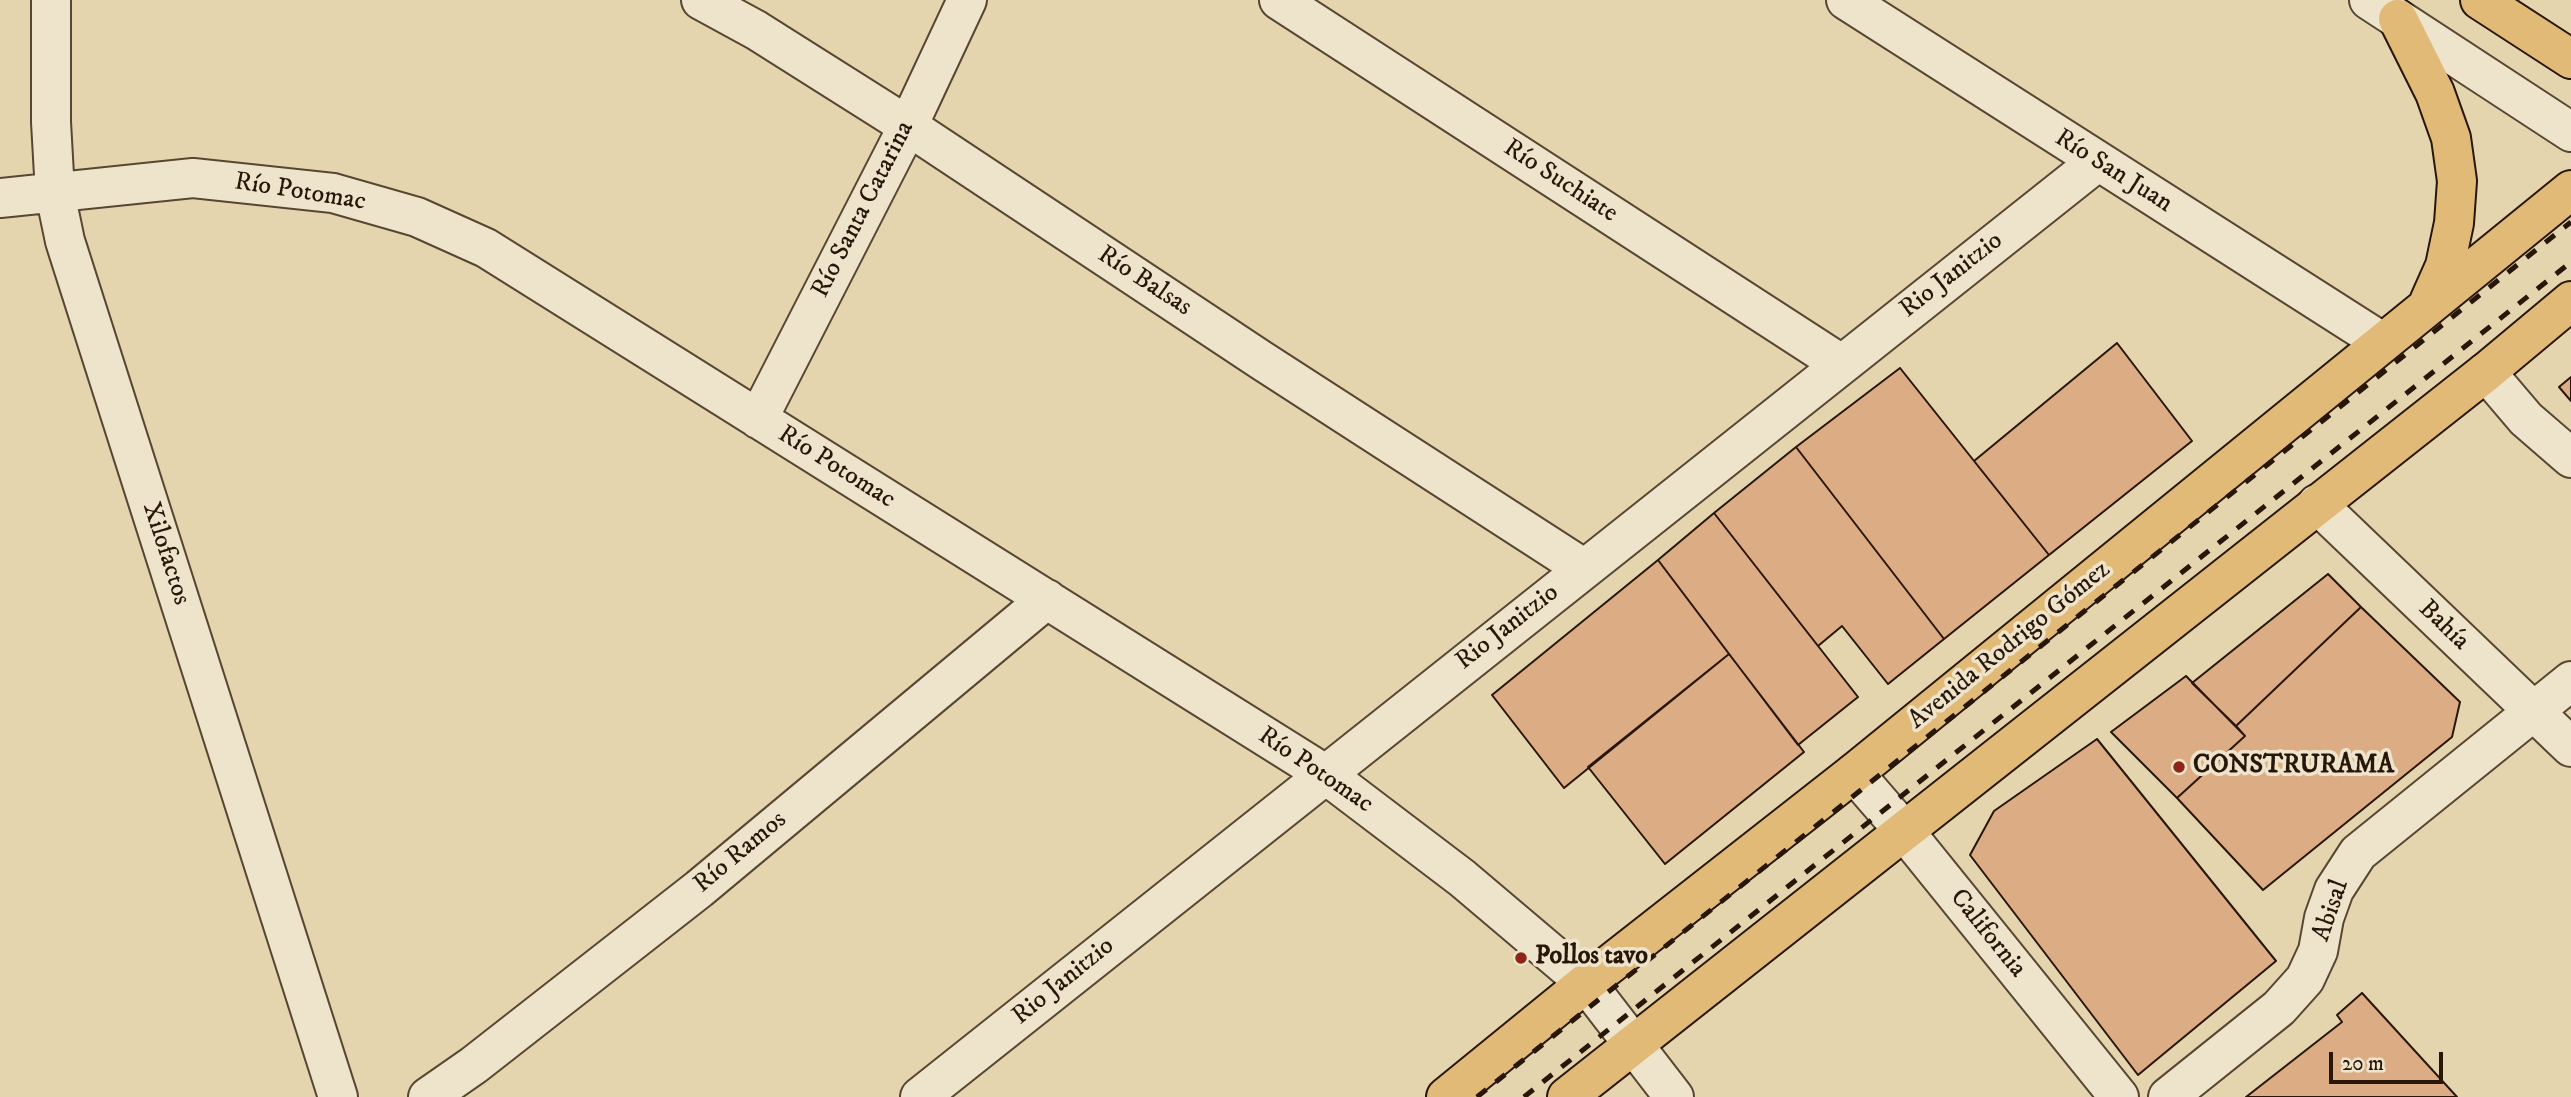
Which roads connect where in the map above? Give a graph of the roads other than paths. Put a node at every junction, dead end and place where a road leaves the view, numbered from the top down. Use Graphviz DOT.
graph roads {
  1 [pos="51,0"];
  2 [pos="701,0"];
  3 [pos="967,0"];
  4 [pos="1279,0"];
  5 [pos="1846,0"];
  6 [pos="2480,0"];
  7 [pos="2383,10"];
  8 [pos="2571,59"];
  9 [pos="908,126"];
  10 [pos="2571,132"];
  11 [pos="2097,162"];
  12 [pos="2571,190"];
  13 [pos="55,193"];
  14 [pos="0,198"];
  15 [pos="2571,301"];
  16 [pos="2428,306"];
  17 [pos="2382,342"];
  18 [pos="1841,364"];
  19 [pos="2486,372"];
  20 [pos="758,419"];
  21 [pos="2571,458"];
  22 [pos="2317,504"];
  23 [pos="1583,568"];
  24 [pos="1047,599"];
  25 [pos="2571,681"];
  26 [pos="2531,711"];
  27 [pos="2571,747"];
  28 [pos="1325,774"];
  29 [pos="1854,774"];
  30 [pos="1905,832"];
  31 [pos="1586,983"];
  32 [pos="1634,1044"];
  33 [pos="338,1097"];
  34 [pos="428,1097"];
  35 [pos="920,1097"];
  36 [pos="1446,1097"];
  37 [pos="1567,1097"];
  38 [pos="1674,1097"];
  39 [pos="2119,1097"];
  40 [pos="2168,1097"];
  1 -- 13 [label="street, Xilofactos"];
  2 -- 9 [label="street, Río Balsas"];
  3 -- 9 [label="street, Río Santa Catarina"];
  4 -- 18 [label="street, Río Suchiate"];
  5 -- 11 [label="street, Río San Juan"];
  6 -- 8 [label="main road"];
  7 -- 10 [label="street"];
  7 -- 16 [label="main road"];
  9 -- 20 [label="street, Río Santa Catarina"];
  9 -- 23 [label="street, Río Balsas"];
  11 -- 17 [label="street, Río San Juan"];
  11 -- 18 [label="street, Rio Janitzio"];
  12 -- 16 [label="main road, Avenida Rodrigo Gómez"];
  13 -- 14 [label="street, Río Potomac"];
  13 -- 20 [label="street, Río Potomac"];
  13 -- 33 [label="street, Xilofactos"];
  15 -- 19 [label="main road"];
  16 -- 17 [label="main road, Avenida Rodrigo Gómez"];
  17 -- 29 [label="main road, Avenida Rodrigo Gómez"];
  18 -- 23 [label="street, Rio Janitzio"];
  19 -- 21 [label="street"];
  19 -- 22 [label="main road"];
  20 -- 24 [label="street, Río Potomac"];
  22 -- 26 [label="street, Bahía"];
  22 -- 30 [label="main road"];
  23 -- 28 [label="street, Rio Janitzio"];
  24 -- 28 [label="street, Río Potomac"];
  24 -- 34 [label="street, Río Ramos"];
  25 -- 26 [label="street, Abisal"];
  26 -- 27 [label="street, Bahía"];
  26 -- 40 [label="street, Abisal"];
  28 -- 31 [label="street, Río Potomac"];
  28 -- 35 [label="street, Rio Janitzio"];
  29 -- 30 [label="street, California"];
  29 -- 31 [label="main road, Avenida Rodrigo Gómez"];
  30 -- 32 [label="main road"];
  30 -- 39 [label="street, California"];
  31 -- 32 [label="street, Río Potomac"];
  31 -- 36 [label="main road, Avenida Rodrigo Gómez"];
  32 -- 37 [label="main road"];
  32 -- 38 [label="street, Río Potomac"];
}
